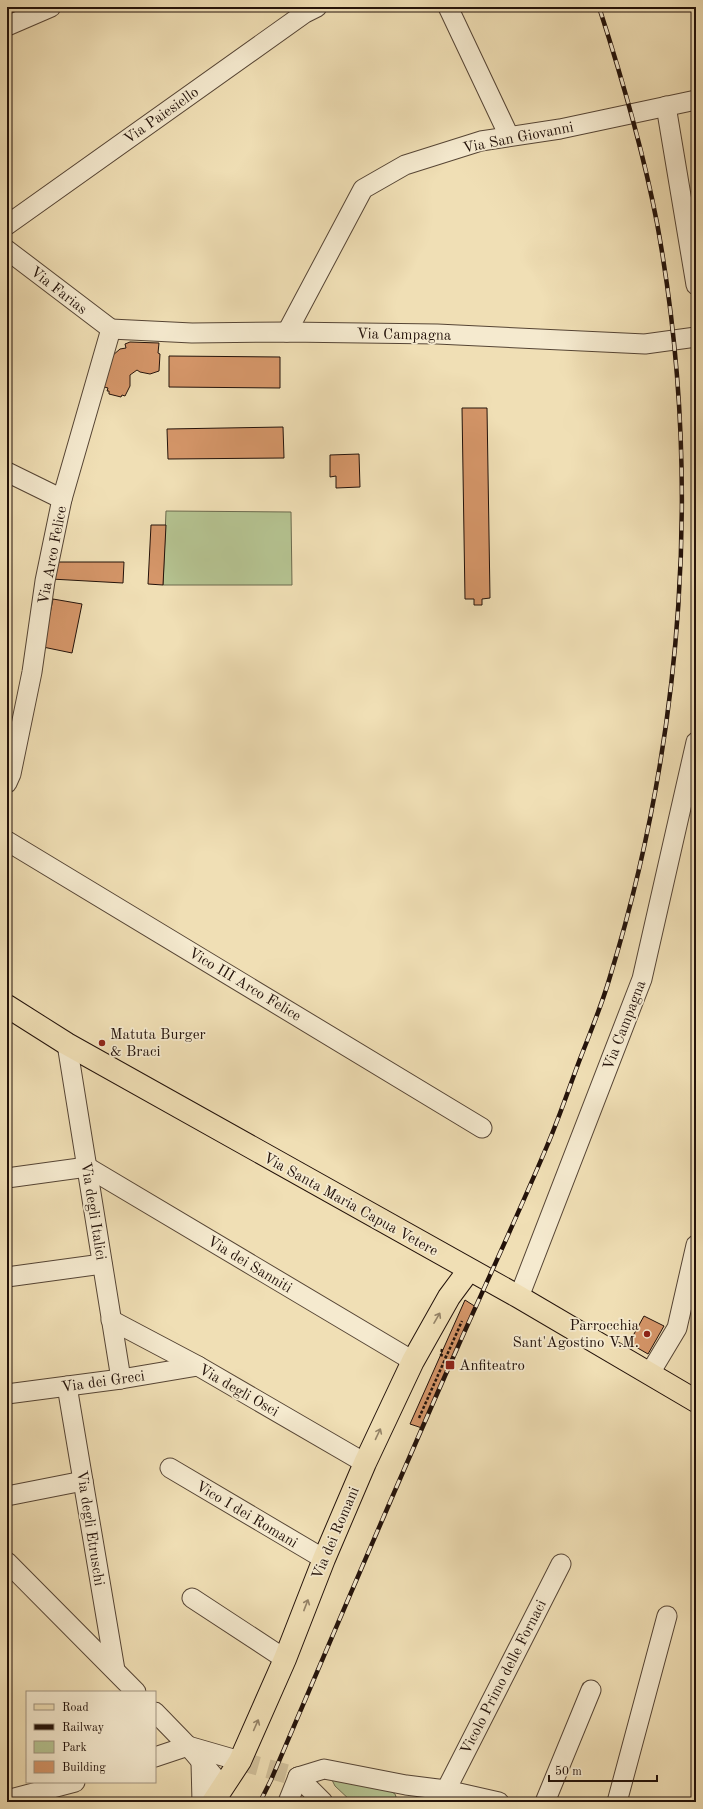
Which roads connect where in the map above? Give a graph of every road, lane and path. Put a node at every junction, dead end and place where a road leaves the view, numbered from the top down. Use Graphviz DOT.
graph roads {
  1 [pos="51,7"];
  2 [pos="317,7"];
  3 [pos="448,7"];
  4 [pos="7,26"];
  5 [pos="696,100"];
  6 [pos="666,106"];
  7 [pos="509,136"];
  8 [pos="7,225"];
  9 [pos="7,250"];
  10 [pos="696,285"];
  11 [pos="111,330"];
  12 [pos="287,332"];
  13 [pos="696,337"];
  14 [pos="7,472"];
  15 [pos="62,499"];
  16 [pos="696,742"];
  17 [pos="11,753"];
  18 [pos="7,784"];
  19 [pos="7,841"];
  20 [pos="7,1006"];
  21 [pos="67,1044"];
  22 [pos="482,1128"];
  23 [pos="87,1167"];
  24 [pos="7,1178"];
  25 [pos="696,1245"];
  26 [pos="102,1264"];
  27 [pos="469,1270"];
  28 [pos="7,1277"];
  29 [pos="519,1297"];
  30 [pos="111,1320"];
  31 [pos="462,1321"];
  32 [pos="441,1355"];
  33 [pos="446,1357"];
  34 [pos="413,1361"];
  35 [pos="198,1366"];
  36 [pos="650,1373"];
  37 [pos="121,1379"];
  38 [pos="67,1386"];
  39 [pos="7,1394"];
  40 [pos="696,1401"];
  41 [pos="419,1418"];
  42 [pos="365,1463"];
  43 [pos="170,1468"];
  44 [pos="83,1481"];
  45 [pos="7,1496"];
  46 [pos="324,1559"];
  47 [pos="7,1562"];
  48 [pos="561,1564"];
  49 [pos="192,1598"];
  50 [pos="667,1616"];
  51 [pos="285,1659"];
  52 [pos="115,1670"];
  53 [pos="590,1690"];
  54 [pos="135,1691"];
  55 [pos="156,1713"];
  56 [pos="188,1746"];
  57 [pos="156,1758"];
  58 [pos="240,1761"];
  59 [pos="201,1762"];
  60 [pos="298,1777"];
  61 [pos="71,1783"];
  62 [pos="446,1790"];
  63 [pos="408,1793"];
  64 [pos="218,1795"];
  65 [pos="7,1800"];
  66 [pos="202,1802"];
  67 [pos="288,1802"];
  68 [pos="322,1802"];
  69 [pos="499,1802"];
  70 [pos="545,1802"];
  71 [pos="617,1802"];
  1 -- 4 [label="street"];
  2 -- 8 [label="street, Via Paiesiello"];
  3 -- 7 [label="street"];
  5 -- 6 [label="street, Via San Giovanni"];
  6 -- 7 [label="street, Via San Giovanni"];
  6 -- 10 [label="street"];
  7 -- 12 [label="street, Via San Giovanni"];
  9 -- 11 [label="street, Via Farias"];
  11 -- 12 [label="street, Via Campagna"];
  11 -- 15 [label="street, Via Arco Felice"];
  12 -- 13 [label="street, Via Campagna"];
  14 -- 15 [label="street"];
  15 -- 17 [label="street, Via Arco Felice"];
  16 -- 29 [label="street, Via Campagna"];
  17 -- 18 [label="street, Via Arco Felice"];
  19 -- 22 [label="street, Vico III Arco Felice"];
  20 -- 21 [label="main road, Via Santa Maria Capua Vetere"];
  21 -- 23 [label="street, Via degli Italici"];
  21 -- 27 [label="main road, Via Santa Maria Capua Vetere"];
  23 -- 24 [label="street"];
  23 -- 26 [label="street, Via degli Italici"];
  23 -- 34 [label="street, Via dei Sanniti"];
  25 -- 36 [label="street"];
  26 -- 28 [label="street"];
  26 -- 30 [label="street, Via degli Italici"];
  27 -- 29 [label="main road, Via Santa Maria Capua Vetere"];
  34 -- 27 [label="main road, Via dei Romani, one-way"];
  29 -- 36 [label="main road, Via Santa Maria Capua Vetere"];
  30 -- 35 [label="street, Via degli Osci"];
  30 -- 37 [label="street, Via degli Italici"];
  31 -- 33 [label="path"];
  32 -- 33 [label="path"];
  33 -- 41 [label="path"];
  42 -- 34 [label="main road, Via dei Romani, one-way"];
  35 -- 37 [label="street, Via dei Greci"];
  35 -- 42 [label="street, Via degli Osci"];
  36 -- 40 [label="main road, Via Santa Maria Capua Vetere"];
  37 -- 38 [label="street, Via dei Greci"];
  38 -- 39 [label="street, Via dei Greci"];
  38 -- 44 [label="street, Via degli Etruschi"];
  42 -- 46 [label="main road, Via dei Romani"];
  43 -- 46 [label="street, Vico I dei Romani"];
  44 -- 45 [label="street"];
  44 -- 52 [label="street, Via degli Etruschi"];
  51 -- 46 [label="main road, Via dei Romani, one-way"];
  47 -- 52 [label="street"];
  48 -- 62 [label="street, Vicolo Primo delle Fornaci"];
  49 -- 51 [label="street"];
  50 -- 71 [label="street"];
  58 -- 51 [label="main road, Via dei Romani, one-way"];
  52 -- 54 [label="street"];
  53 -- 70 [label="street"];
  55 -- 56 [label="street"];
  56 -- 57 [label="street"];
  56 -- 58 [label="street"];
  56 -- 59 [label="street"];
  58 -- 64 [label="main road, Via dei Romani"];
  59 -- 64 [label="street"];
  59 -- 66 [label="street"];
  60 -- 63 [label="street"];
  60 -- 67 [label="street"];
  60 -- 68 [label="street"];
  61 -- 65 [label="street"];
  62 -- 63 [label="street"];
  62 -- 69 [label="street"];
}
